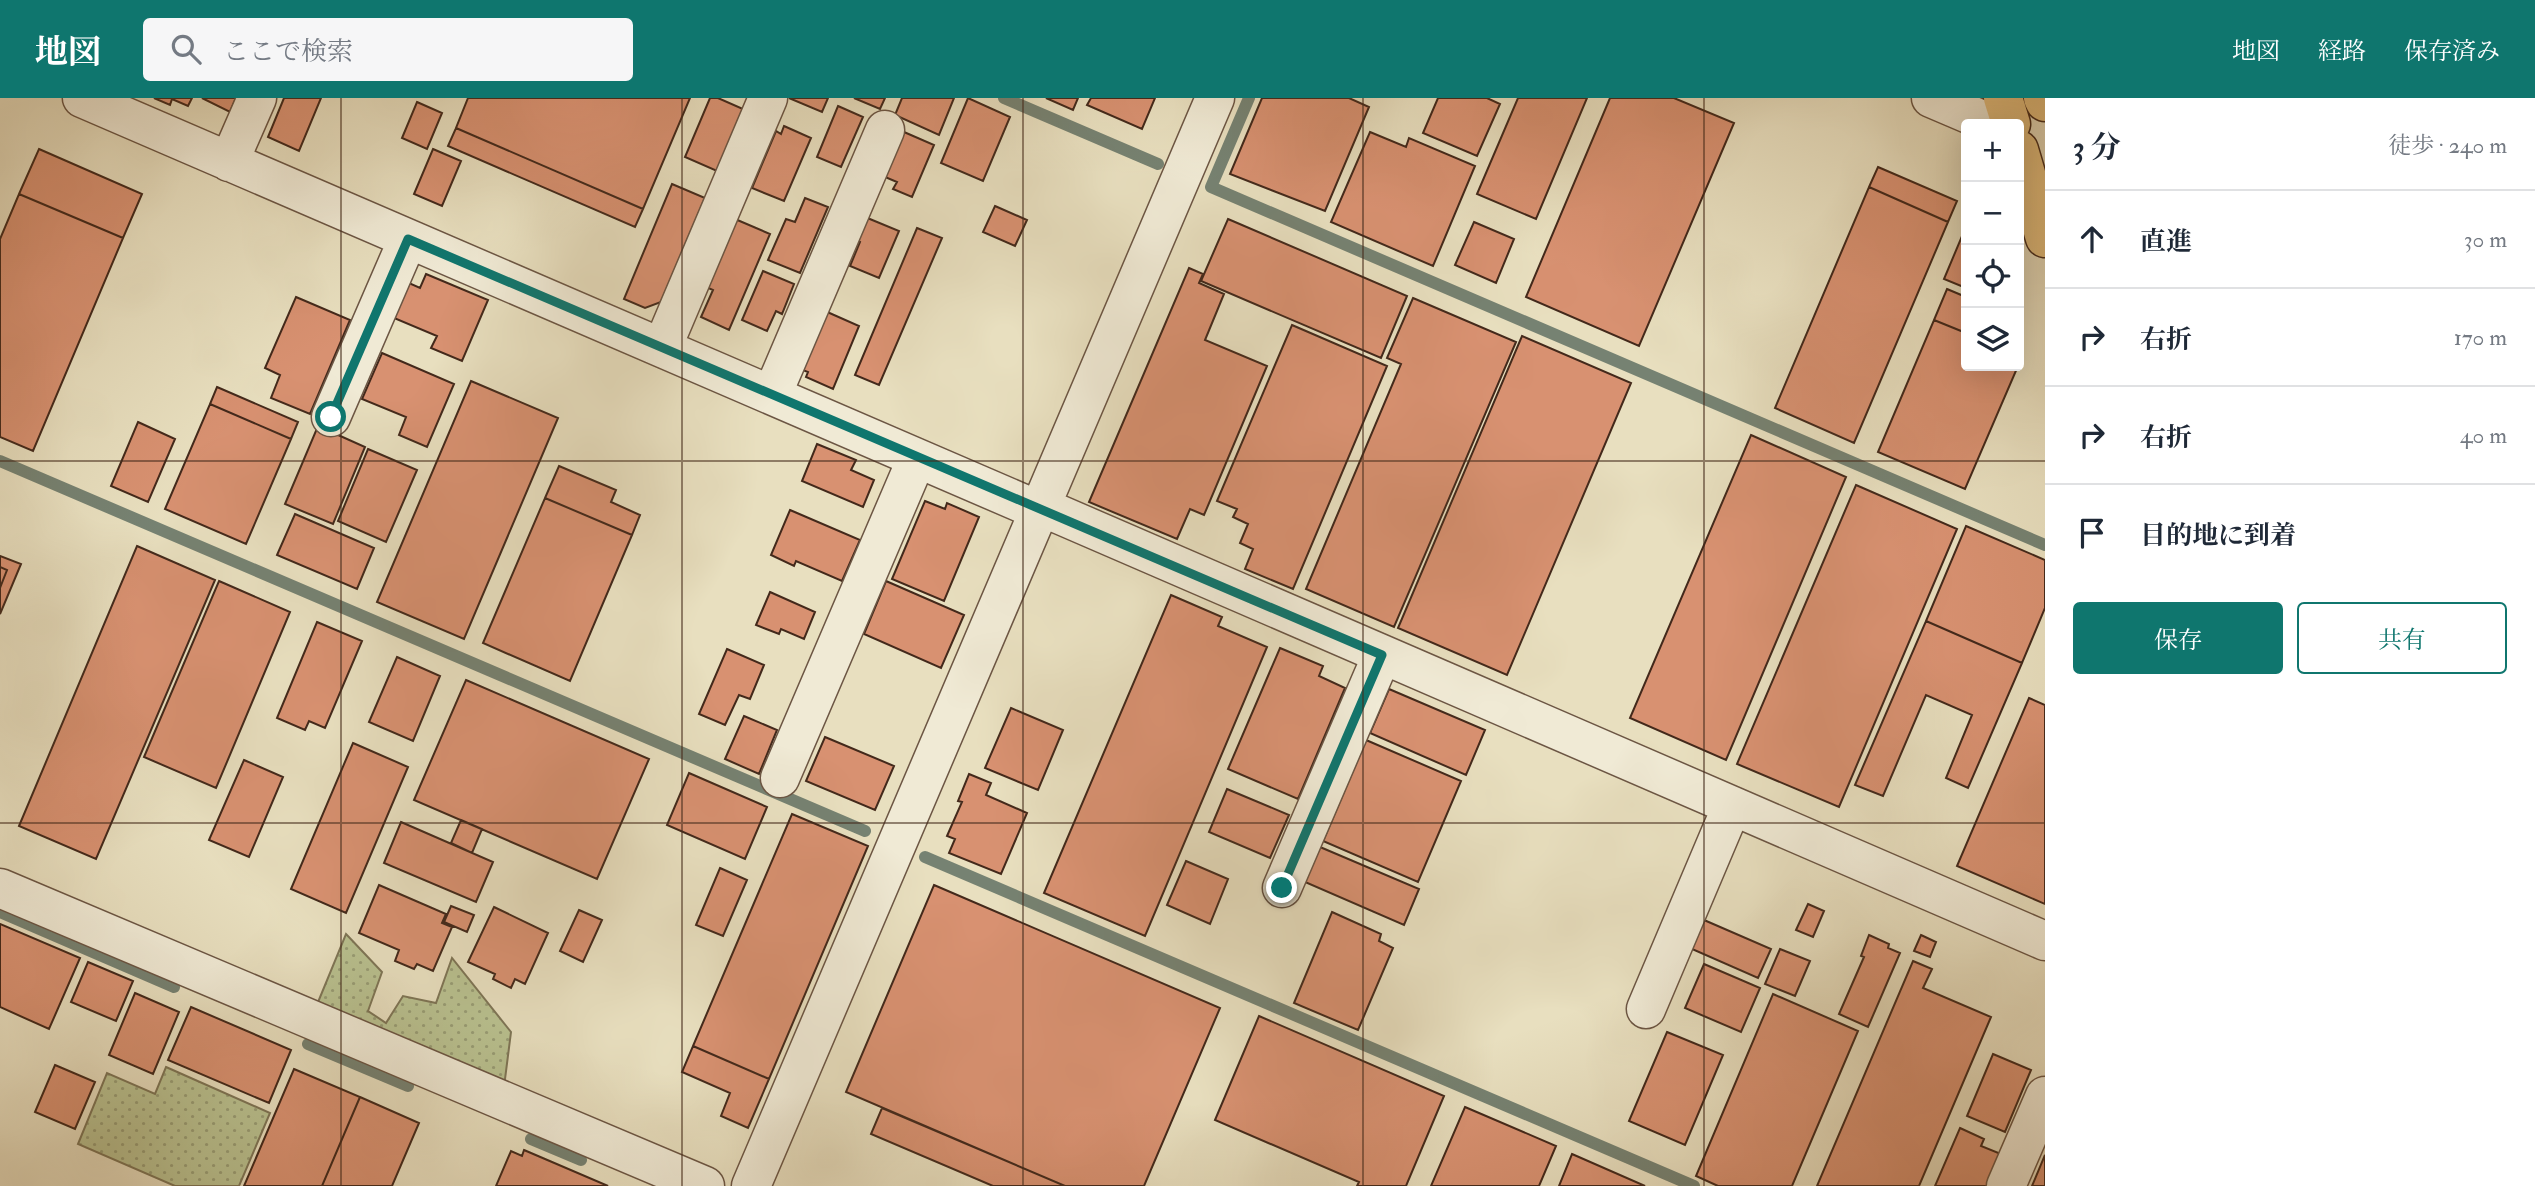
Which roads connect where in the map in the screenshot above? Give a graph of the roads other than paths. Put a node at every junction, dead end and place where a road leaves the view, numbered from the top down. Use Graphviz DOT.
graph roads {
  1 [pos="257,98"];
  2 [pos="768,98"];
  3 [pos="1215,98"];
  4 [pos="1931,98"];
  5 [pos="2003,98"];
  6 [pos="88,99"];
  7 [pos="1980,119"];
  8 [pos="2009,119"];
  9 [pos="885,130"];
  10 [pos="229,162"];
  11 [pos="2024,167"];
  12 [pos="2045,238"];
  13 [pos="408,239"];
  14 [pos="662,348"];
  15 [pos="772,395"];
  16 [pos="331,417"];
  17 [pos="917,458"];
  18 [pos="1041,509"];
  19 [pos="1382,655"];
  20 [pos="780,778"];
  21 [pos="1732,806"];
  22 [pos="0,888"];
  23 [pos="1282,888"];
  24 [pos="2045,941"];
  25 [pos="1646,1009"];
  26 [pos="2045,1096"];
  27 [pos="705,1186"];
  28 [pos="751,1186"];
  29 [pos="2006,1186"];
  1 -- 10 [label="street"];
  2 -- 14 [label="street"];
  3 -- 18 [label="street"];
  4 -- 7 [label="street"];
  5 -- 8 [label="main road"];
  6 -- 10 [label="street"];
  9 -- 15 [label="street"];
  10 -- 13 [label="street"];
  11 -- 12 [label="main road"];
  13 -- 14 [label="street"];
  13 -- 16 [label="street"];
  14 -- 15 [label="street"];
  15 -- 17 [label="street"];
  17 -- 18 [label="street"];
  17 -- 20 [label="street"];
  18 -- 19 [label="street"];
  18 -- 28 [label="street"];
  19 -- 21 [label="street"];
  19 -- 23 [label="street"];
  21 -- 24 [label="street"];
  21 -- 25 [label="street"];
  22 -- 27 [label="street"];
  26 -- 29 [label="street"];
}
